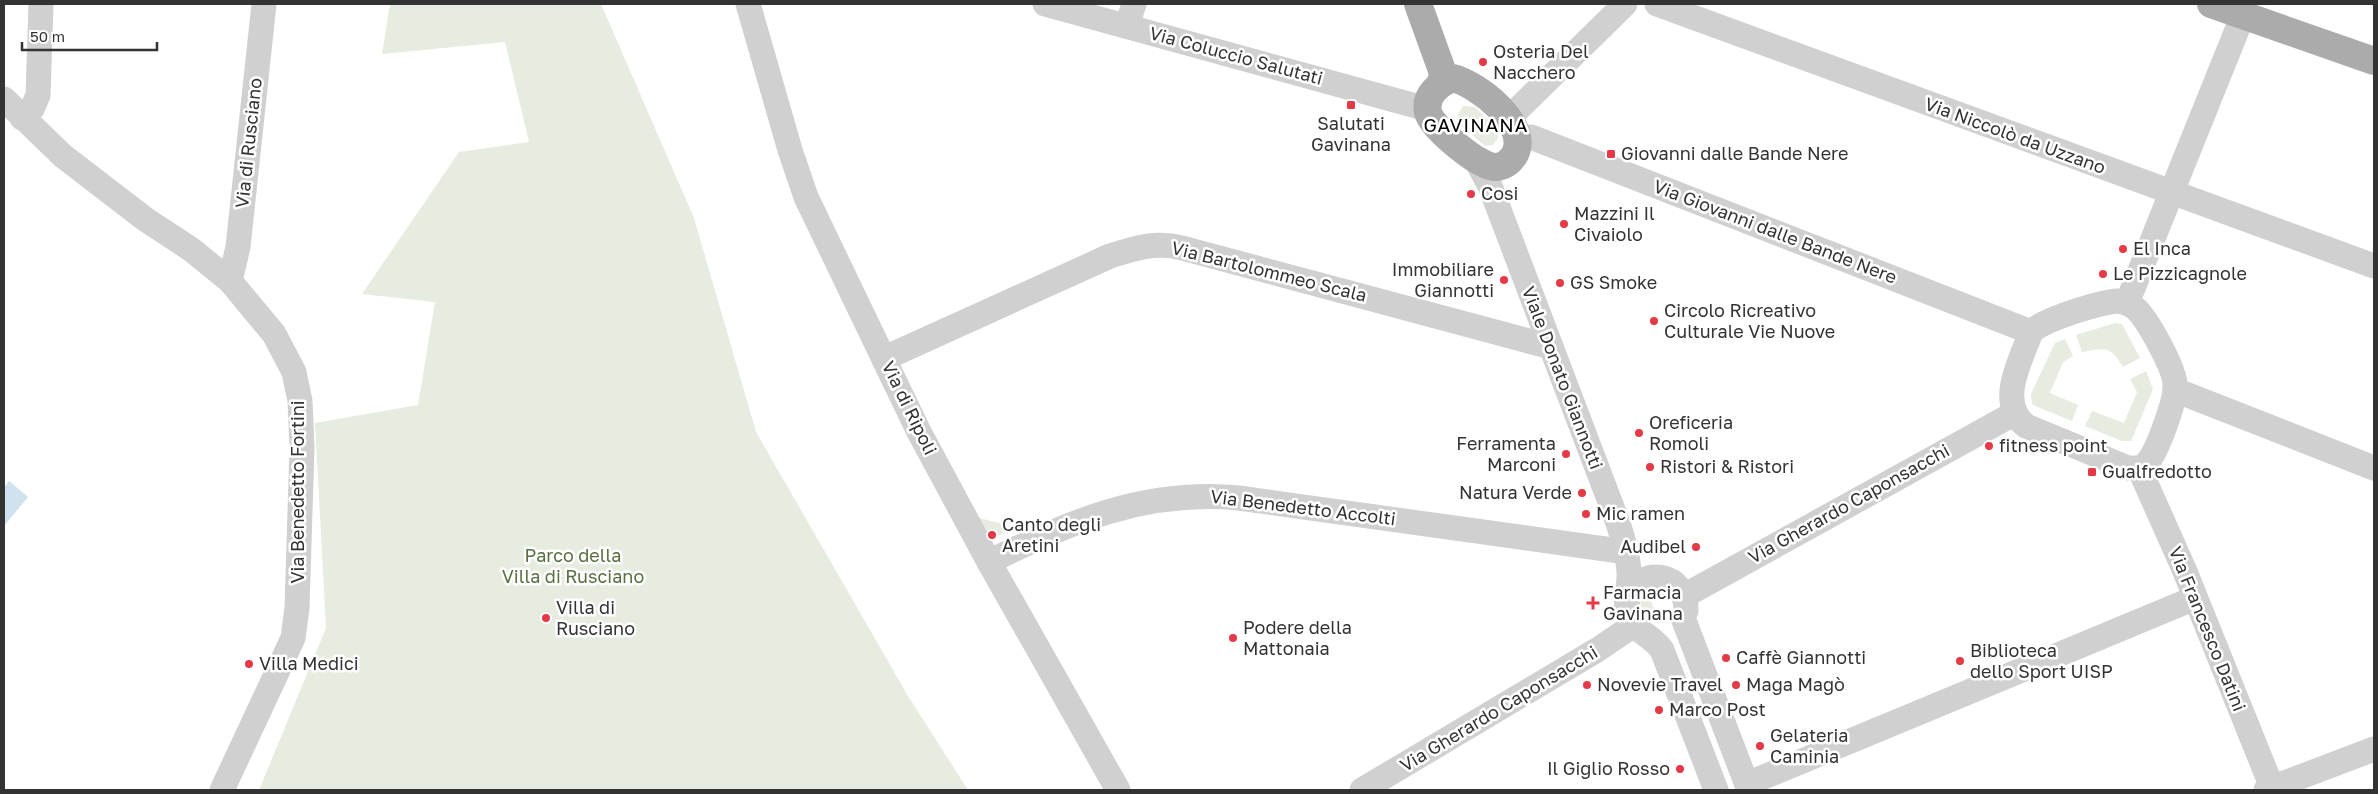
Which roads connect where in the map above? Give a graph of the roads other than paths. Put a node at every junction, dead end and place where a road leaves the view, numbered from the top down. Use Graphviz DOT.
graph roads {
  1 [pos="41,4"];
  2 [pos="264,4"];
  3 [pos="748,4"];
  4 [pos="1045,4"];
  5 [pos="1418,4"];
  6 [pos="1626,4"];
  7 [pos="1657,4"];
  8 [pos="2211,4"];
  9 [pos="2252,8"];
  10 [pos="1131,15"];
  11 [pos="2374,61"];
  12 [pos="1441,83"];
  13 [pos="4,99"];
  14 [pos="1427,109"];
  15 [pos="22,118"];
  16 [pos="1513,128"];
  17 [pos="1477,162"];
  18 [pos="2171,193"];
  19 [pos="2374,266"];
  20 [pos="230,281"];
  21 [pos="2128,303"];
  22 [pos="2031,332"];
  23 [pos="1551,347"];
  24 [pos="885,358"];
  25 [pos="2175,390"];
  26 [pos="2015,413"];
  27 [pos="2139,468"];
  28 [pos="2374,468"];
  29 [pos="1627,552"];
  30 [pos="989,562"];
  31 [pos="2195,598"];
  32 [pos="1628,600"];
  33 [pos="1684,607"];
  34 [pos="1641,630"];
  35 [pos="2374,749"];
  36 [pos="1748,787"];
  37 [pos="222,790"];
  38 [pos="1118,790"];
  39 [pos="1362,790"];
  40 [pos="1716,790"];
  41 [pos="2271,790"];
  1 -- 15 [label="street"];
  2 -- 20 [label="street, Via di Rusciano"];
  3 -- 24 [label="street, Via di Ripoli"];
  4 -- 10 [label="street, Via Coluccio Salutati"];
  5 -- 12 [label="main road"];
  6 -- 16 [label="street"];
  7 -- 18 [label="street, Via Niccolò da Uzzano"];
  8 -- 9 [label="main road"];
  9 -- 11 [label="main road"];
  9 -- 18 [label="street"];
  10 -- 14 [label="street, Via Coluccio Salutati"];
  12 -- 14 [label="main road"];
  12 -- 16 [label="main road"];
  13 -- 15 [label="street, Via Benedetto Fortini"];
  14 -- 17 [label="main road"];
  15 -- 20 [label="street, Via Benedetto Fortini"];
  16 -- 17 [label="main road"];
  16 -- 22 [label="street, Via Giovanni dalle Bande Nere"];
  17 -- 23 [label="street, Viale Donato Giannotti"];
  18 -- 19 [label="street, Via Niccolò da Uzzano"];
  18 -- 21 [label="street"];
  20 -- 37 [label="street, Via Benedetto Fortini"];
  21 -- 22 [label="street"];
  21 -- 25 [label="street"];
  22 -- 26 [label="street"];
  23 -- 24 [label="street, Via Bartolommeo Scala"];
  23 -- 29 [label="street, Viale Donato Giannotti"];
  24 -- 30 [label="street, Via di Ripoli"];
  25 -- 27 [label="street"];
  25 -- 28 [label="street"];
  26 -- 27 [label="street"];
  26 -- 33 [label="street, Via Gherardo Caponsacchi"];
  27 -- 31 [label="street, Via Francesco Datini"];
  29 -- 30 [label="street, Via Benedetto Accolti"];
  29 -- 32 [label="street, Viale Donato Giannotti"];
  30 -- 38 [label="street, Via di Ripoli"];
  31 -- 36 [label="street"];
  31 -- 41 [label="street, Via Francesco Datini"];
  32 -- 33 [label="street"];
  32 -- 34 [label="street, Viale Donato Giannotti"];
  33 -- 34 [label="street"];
  33 -- 36 [label="street"];
  34 -- 39 [label="street, Via Gherardo Caponsacchi"];
  34 -- 40 [label="street, Viale Donato Giannotti"];
  35 -- 41 [label="street"];
}
